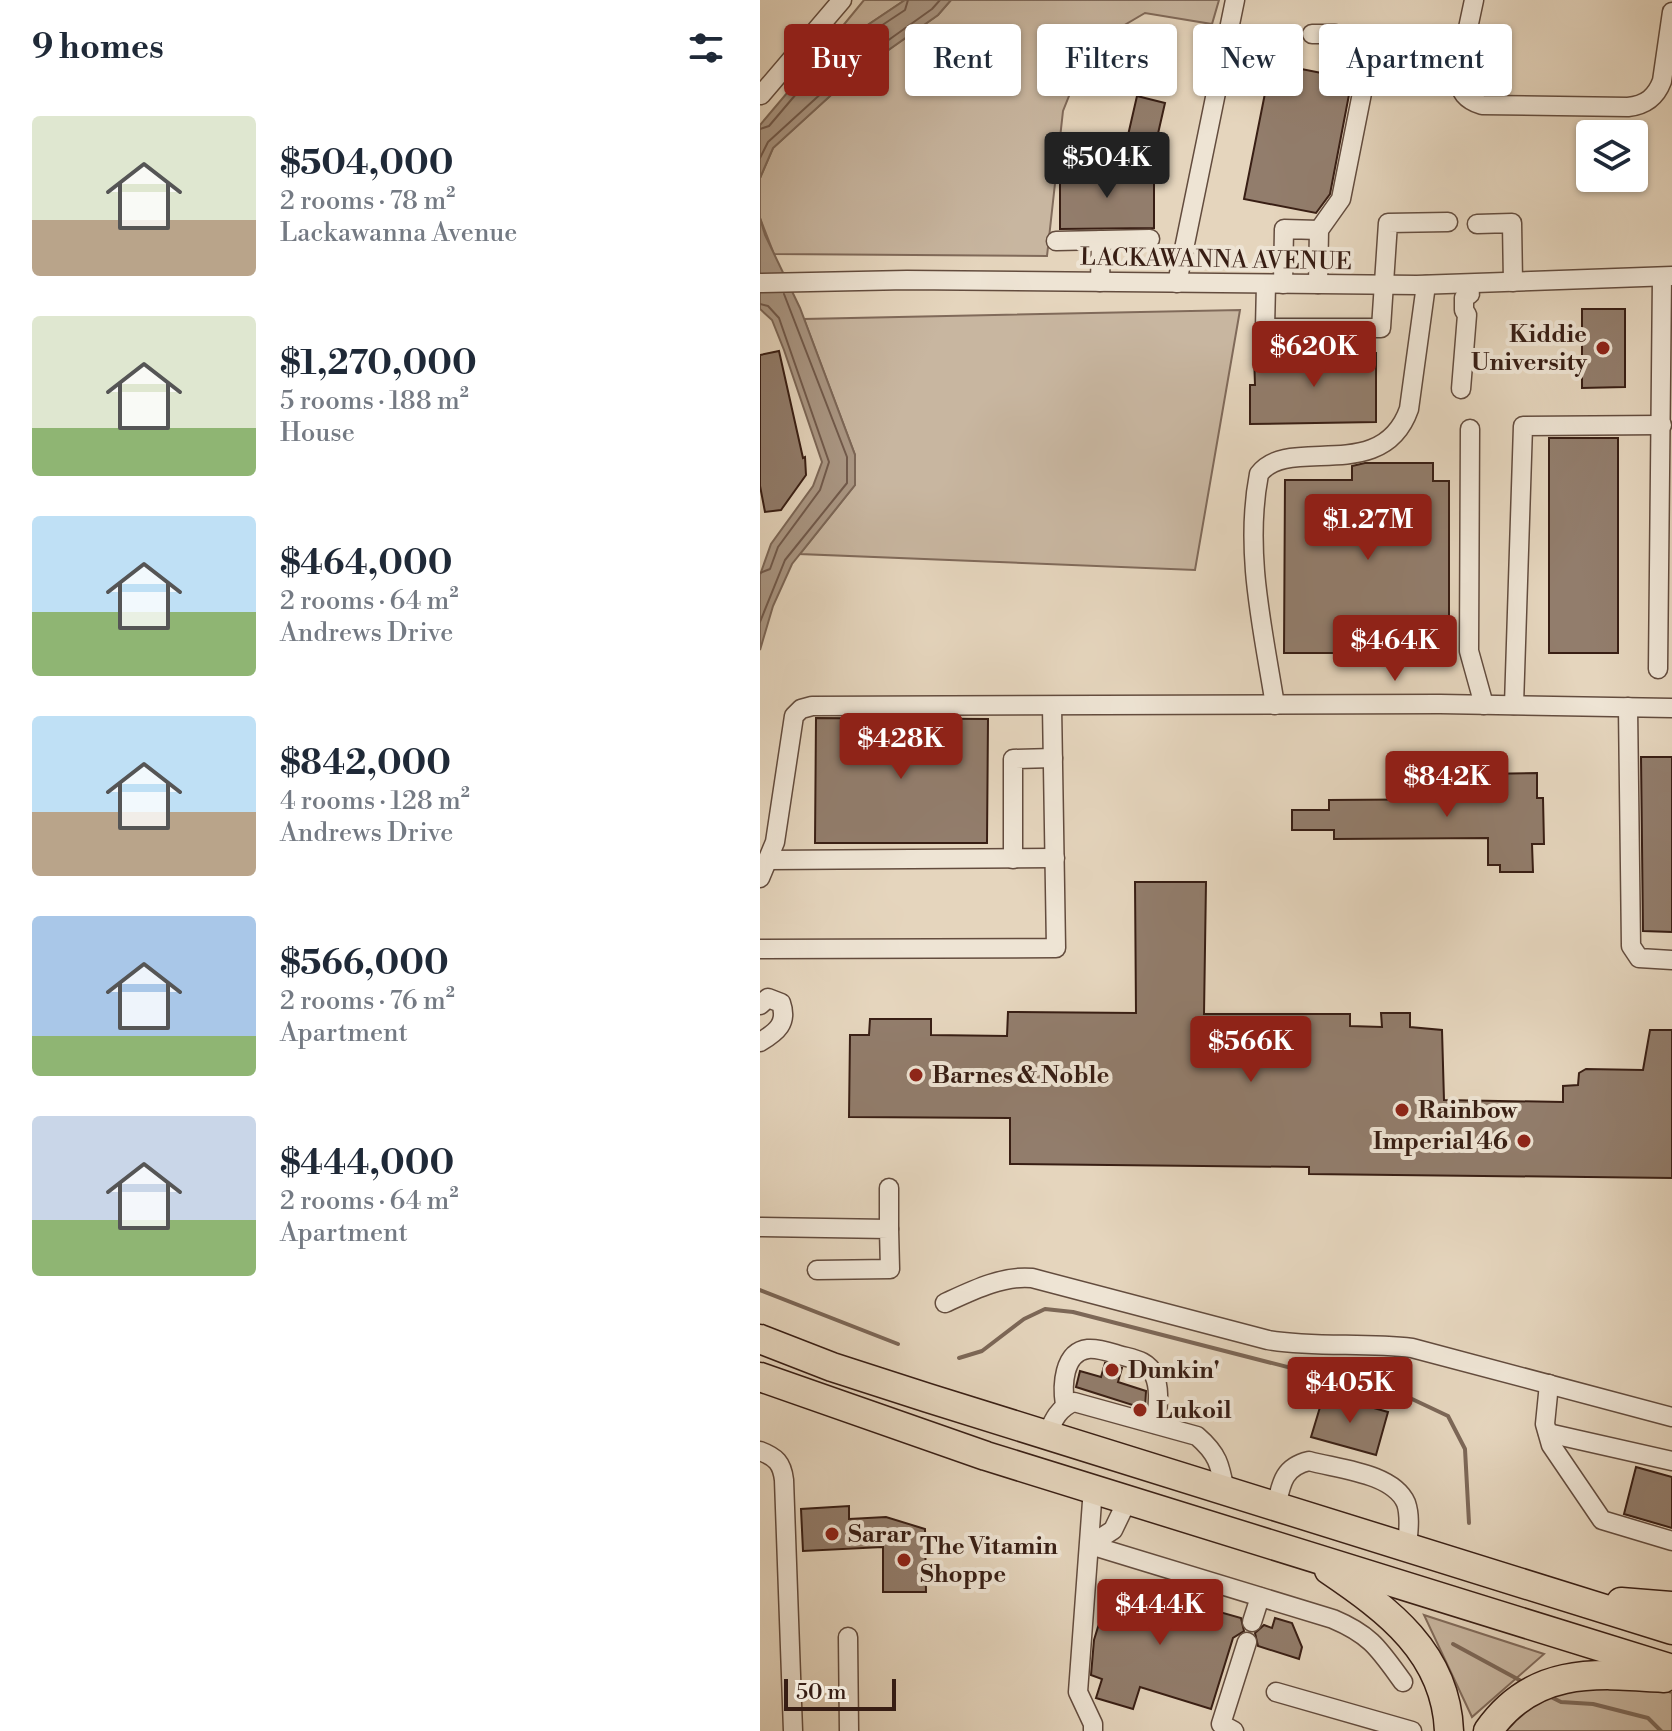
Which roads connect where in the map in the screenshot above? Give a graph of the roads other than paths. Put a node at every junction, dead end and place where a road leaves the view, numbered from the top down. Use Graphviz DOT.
graph roads {
  1 [pos="842,0"];
  2 [pos="1235,0"];
  3 [pos="1474,0"];
  4 [pos="1672,12"];
  5 [pos="1312,34"];
  6 [pos="760,95"];
  7 [pos="1448,222"];
  8 [pos="1477,224"];
  9 [pos="1319,230"];
  10 [pos="1150,239"];
  11 [pos="1101,240"];
  12 [pos="1056,241"];
  13 [pos="1667,276"];
  14 [pos="1100,282"];
  15 [pos="1513,282"];
  16 [pos="760,283"];
  17 [pos="1177,283"];
  18 [pos="1274,284"];
  19 [pos="1318,284"];
  20 [pos="1385,285"];
  21 [pos="1426,285"];
  22 [pos="1470,289"];
  23 [pos="1667,318"];
  24 [pos="1461,389"];
  25 [pos="1662,425"];
  26 [pos="1470,429"];
  27 [pos="1658,669"];
  28 [pos="1275,705"];
  29 [pos="1484,705"];
  30 [pos="1514,705"];
  31 [pos="1052,706"];
  32 [pos="1628,707"];
  33 [pos="1672,708"];
  34 [pos="1053,758"];
  35 [pos="1055,858"];
  36 [pos="1013,859"];
  37 [pos="768,860"];
  38 [pos="760,878"];
  39 [pos="760,949"];
  40 [pos="1672,960"];
  41 [pos="760,1005"];
  42 [pos="760,1042"];
  43 [pos="889,1188"];
  44 [pos="760,1227"];
  45 [pos="889,1229"];
  46 [pos="817,1270"];
  47 [pos="945,1303"];
  48 [pos="760,1339"];
  49 [pos="760,1377"];
  50 [pos="1549,1384"];
  51 [pos="1065,1405"];
  52 [pos="1672,1417"];
  53 [pos="1156,1424"];
  54 [pos="1548,1433"];
  55 [pos="1047,1435"];
  56 [pos="760,1451"];
  57 [pos="1672,1461"];
  58 [pos="1093,1488"];
  59 [pos="1225,1491"];
  60 [pos="1128,1499"];
  61 [pos="1276,1507"];
  62 [pos="1672,1541"];
  63 [pos="1090,1545"];
  64 [pos="1407,1548"];
  65 [pos="1301,1552"];
  66 [pos="1260,1597"];
  67 [pos="1568,1597"];
  68 [pos="1672,1606"];
  69 [pos="1252,1622"];
  70 [pos="1672,1630"];
  71 [pos="848,1637"];
  72 [pos="1247,1642"];
  73 [pos="1672,1669"];
  74 [pos="1672,1679"];
  75 [pos="1403,1682"];
  76 [pos="1276,1692"];
  77 [pos="793,1731"];
  78 [pos="849,1731"];
  79 [pos="1093,1731"];
  80 [pos="1234,1731"];
  81 [pos="1412,1731"];
  82 [pos="1449,1731"];
  83 [pos="1488,1731"];
  1 -- 6 [label="street"];
  2 -- 17 [label="street"];
  3 -- 4 [label="street"];
  5 -- 9 [label="street"];
  7 -- 20 [label="street"];
  8 -- 15 [label="street"];
  9 -- 18 [label="street"];
  9 -- 19 [label="street"];
  10 -- 11 [label="street"];
  11 -- 12 [label="street"];
  11 -- 14 [label="street"];
  13 -- 15 [label="street, LACKAWANNA AVENUE"];
  13 -- 23 [label="street"];
  14 -- 16 [label="street, LACKAWANNA AVENUE"];
  14 -- 17 [label="street, LACKAWANNA AVENUE"];
  15 -- 22 [label="street, LACKAWANNA AVENUE"];
  17 -- 18 [label="street, LACKAWANNA AVENUE"];
  18 -- 19 [label="street, LACKAWANNA AVENUE"];
  18 -- 20 [label="street"];
  19 -- 20 [label="street, LACKAWANNA AVENUE"];
  20 -- 21 [label="street, LACKAWANNA AVENUE"];
  21 -- 22 [label="street, LACKAWANNA AVENUE"];
  21 -- 28 [label="street"];
  22 -- 24 [label="street"];
  23 -- 25 [label="street"];
  25 -- 27 [label="street"];
  25 -- 30 [label="street"];
  26 -- 29 [label="street"];
  28 -- 29 [label="street"];
  28 -- 31 [label="street"];
  29 -- 30 [label="street"];
  30 -- 32 [label="street"];
  31 -- 34 [label="street"];
  31 -- 37 [label="street"];
  32 -- 33 [label="street"];
  32 -- 40 [label="street"];
  34 -- 35 [label="street"];
  34 -- 36 [label="street"];
  35 -- 36 [label="street"];
  35 -- 39 [label="street"];
  36 -- 37 [label="street"];
  37 -- 38 [label="street"];
  41 -- 42 [label="street"];
  43 -- 45 [label="street"];
  44 -- 45 [label="street"];
  45 -- 46 [label="street"];
  47 -- 50 [label="street"];
  48 -- 55 [label="highway"];
  49 -- 58 [label="highway"];
  50 -- 52 [label="street"];
  50 -- 54 [label="street"];
  51 -- 53 [label="street"];
  51 -- 53 [label="street"];
  51 -- 55 [label="street"];
  53 -- 59 [label="street"];
  54 -- 57 [label="street"];
  54 -- 62 [label="street"];
  55 -- 59 [label="highway"];
  56 -- 77 [label="street"];
  58 -- 60 [label="highway"];
  58 -- 63 [label="street"];
  59 -- 61 [label="highway"];
  60 -- 63 [label="street"];
  60 -- 65 [label="highway"];
  61 -- 64 [label="highway"];
  61 -- 64 [label="street"];
  63 -- 66 [label="street"];
  63 -- 79 [label="street"];
  64 -- 67 [label="highway"];
  65 -- 73 [label="highway"];
  65 -- 82 [label="highway"];
  66 -- 69 [label="street"];
  66 -- 75 [label="street"];
  67 -- 68 [label="highway"];
  67 -- 70 [label="highway"];
  71 -- 78 [label="street"];
  72 -- 80 [label="street"];
  74 -- 83 [label="highway"];
  76 -- 81 [label="street"];
}
